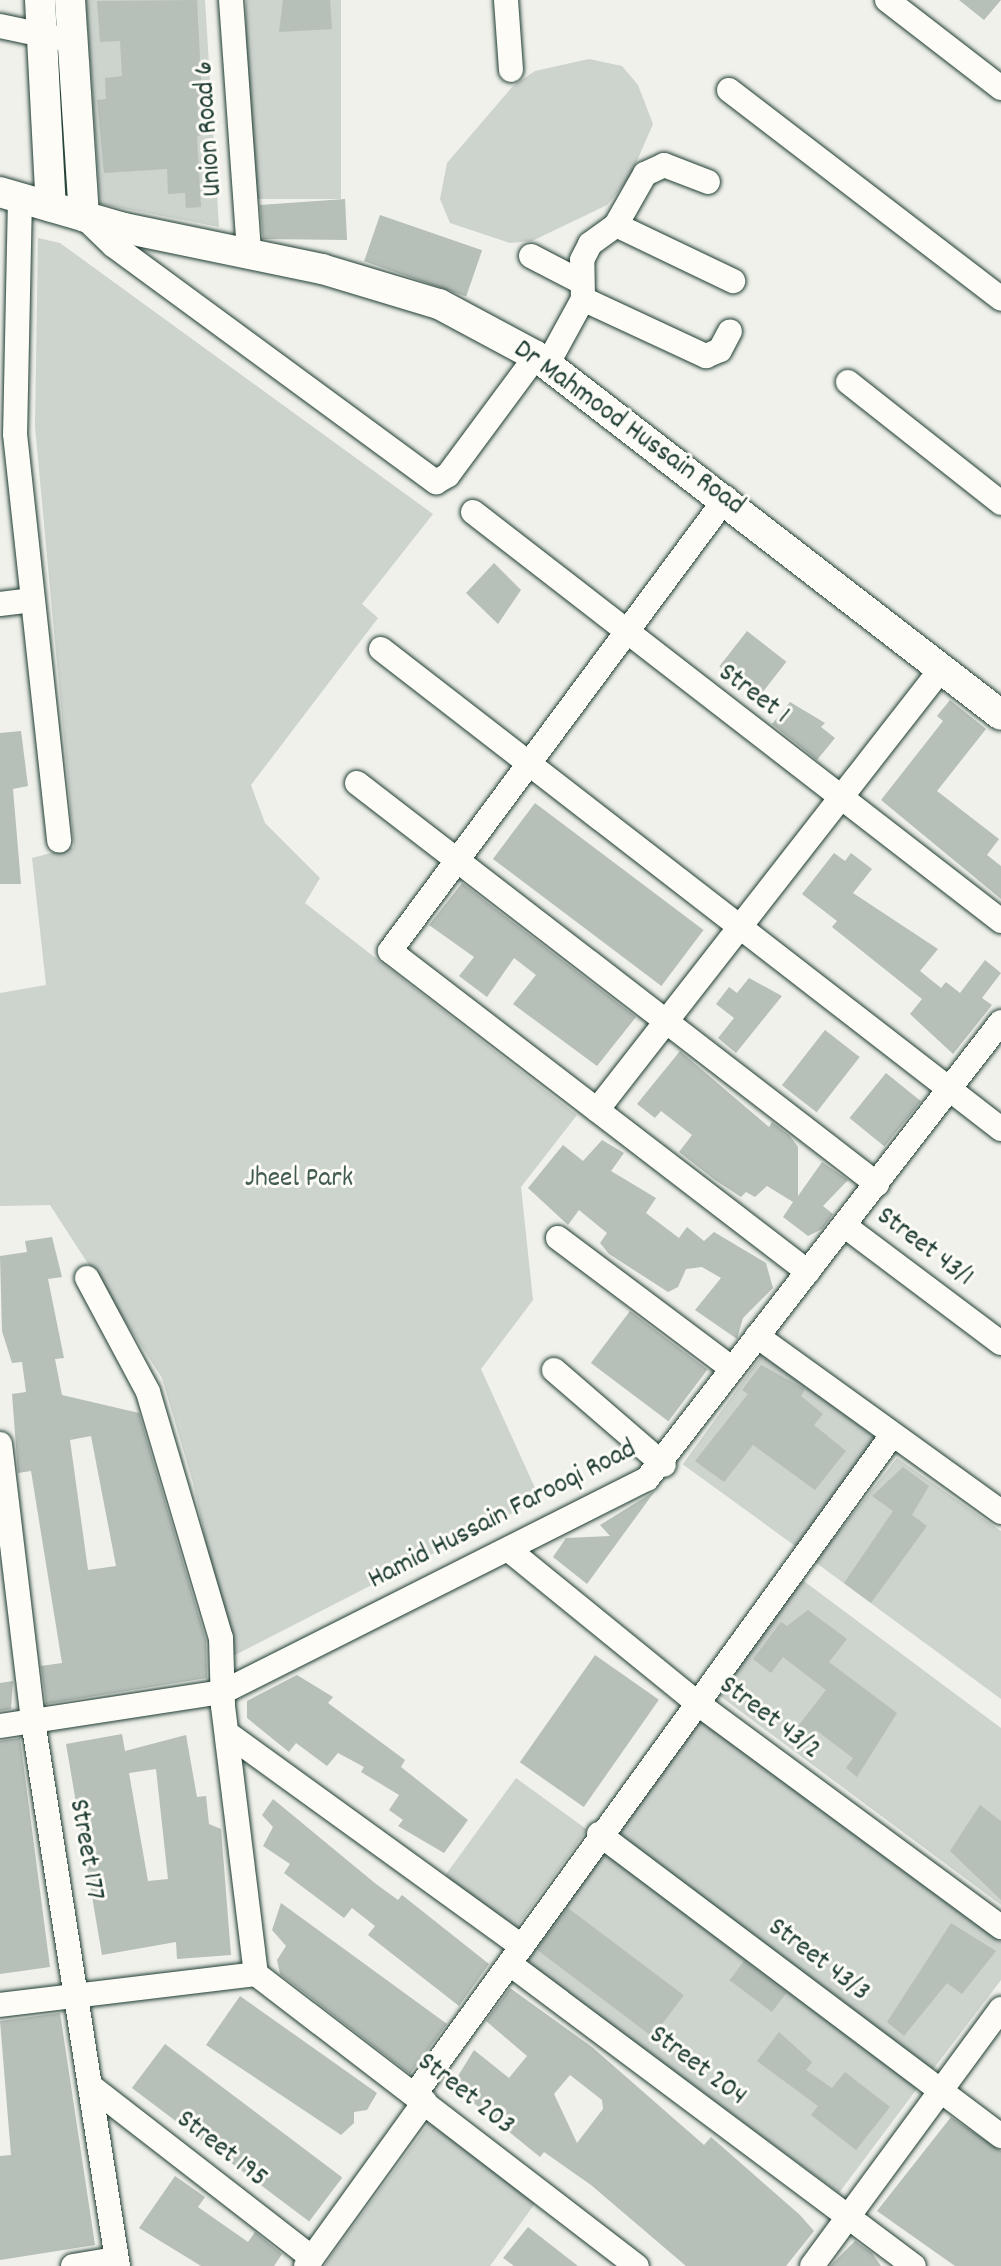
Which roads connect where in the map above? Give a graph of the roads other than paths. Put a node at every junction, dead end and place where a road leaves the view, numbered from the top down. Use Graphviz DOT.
graph roads {
  1 [pos="40,0"];
  2 [pos="70,0"];
  3 [pos="231,0"];
  4 [pos="506,0"];
  5 [pos="887,0"];
  6 [pos="0,26"];
  7 [pos="42,38"];
  8 [pos="72,39"];
  9 [pos="511,70"];
  10 [pos="1001,88"];
  11 [pos="729,90"];
  12 [pos="708,182"];
  13 [pos="10,195"];
  14 [pos="51,207"];
  15 [pos="83,217"];
  16 [pos="616,225"];
  17 [pos="248,254"];
  18 [pos="531,256"];
  19 [pos="733,281"];
  20 [pos="581,290"];
  21 [pos="1001,299"];
  22 [pos="730,331"];
  23 [pos="8,355"];
  24 [pos="542,360"];
  25 [pos="848,382"];
  26 [pos="726,498"];
  27 [pos="1001,503"];
  28 [pos="473,512"];
  29 [pos="31,600"];
  30 [pos="0,604"];
  31 [pos="623,634"];
  32 [pos="381,649"];
  33 [pos="942,668"];
  34 [pos="1001,715"];
  35 [pos="527,763"];
  36 [pos="357,783"];
  37 [pos="840,797"];
  38 [pos="59,841"];
  39 [pos="457,858"];
  40 [pos="1001,921"];
  41 [pos="738,925"];
  42 [pos="668,1018"];
  43 [pos="1001,1022"];
  44 [pos="950,1090"];
  45 [pos="597,1110"];
  46 [pos="1001,1129"];
  47 [pos="877,1185"];
  48 [pos="845,1226"];
  49 [pos="558,1238"];
  50 [pos="808,1272"];
  51 [pos="87,1278"];
  52 [pos="757,1336"];
  53 [pos="1001,1343"];
  54 [pos="731,1368"];
  55 [pos="554,1370"];
  56 [pos="892,1435"];
  57 [pos="0,1444"];
  58 [pos="664,1465"];
  59 [pos="3,1477"];
  60 [pos="1001,1512"];
  61 [pos="509,1550"];
  62 [pos="223,1692"];
  63 [pos="697,1703"];
  64 [pos="33,1721"];
  65 [pos="0,1726"];
  66 [pos="231,1736"];
  67 [pos="599,1834"];
  68 [pos="1001,1927"];
  69 [pos="516,1956"];
  70 [pos="256,1974"];
  71 [pos="79,1993"];
  72 [pos="0,2005"];
  73 [pos="1001,2009"];
  74 [pos="93,2088"];
  75 [pos="940,2091"];
  76 [pos="420,2098"];
  77 [pos="1001,2136"];
  78 [pos="849,2217"];
  79 [pos="117,2262"];
  80 [pos="309,2262"];
  81 [pos="73,2266"];
  82 [pos="637,2266"];
  83 [pos="812,2266"];
  84 [pos="914,2266"];
  1 -- 7 [label="main road"];
  2 -- 8 [label="main road"];
  3 -- 17 [label="street, Union Road 6"];
  4 -- 9 [label="street"];
  5 -- 10 [label="street"];
  6 -- 7 [label="street"];
  7 -- 8 [label="street"];
  7 -- 14 [label="main road"];
  8 -- 15 [label="main road"];
  11 -- 21 [label="street"];
  12 -- 16 [label="street"];
  13 -- 14 [label="main road, Dr Mahmood Hussain Road"];
  13 -- 23 [label="street"];
  14 -- 15 [label="main road, Dr Mahmood Hussain Road"];
  15 -- 17 [label="main road, Dr Mahmood Hussain Road"];
  15 -- 24 [label="street"];
  16 -- 19 [label="street"];
  16 -- 20 [label="street"];
  17 -- 24 [label="main road, Dr Mahmood Hussain Road"];
  18 -- 20 [label="street"];
  20 -- 22 [label="street"];
  20 -- 24 [label="street"];
  23 -- 29 [label="street"];
  24 -- 26 [label="main road, Dr Mahmood Hussain Road"];
  25 -- 27 [label="street"];
  26 -- 31 [label="street"];
  26 -- 33 [label="main road, Dr Mahmood Hussain Road"];
  28 -- 31 [label="street, Street 1"];
  29 -- 30 [label="street"];
  29 -- 38 [label="street"];
  31 -- 35 [label="street"];
  31 -- 37 [label="street, Street 1"];
  32 -- 35 [label="street"];
  33 -- 34 [label="main road, Dr Mahmood Hussain Road"];
  33 -- 37 [label="street"];
  35 -- 39 [label="street"];
  35 -- 41 [label="street"];
  36 -- 39 [label="street"];
  37 -- 40 [label="street, Street 1"];
  37 -- 41 [label="street"];
  39 -- 42 [label="street"];
  39 -- 45 [label="street"];
  41 -- 42 [label="street"];
  41 -- 44 [label="street"];
  42 -- 45 [label="street"];
  42 -- 47 [label="street"];
  43 -- 44 [label="street, Hamid Hussain Farooqi Road"];
  44 -- 46 [label="street"];
  44 -- 47 [label="street, Hamid Hussain Farooqi Road"];
  45 -- 50 [label="street"];
  47 -- 48 [label="street, Hamid Hussain Farooqi Road"];
  48 -- 50 [label="street, Hamid Hussain Farooqi Road"];
  48 -- 53 [label="street, Street 43/1"];
  49 -- 54 [label="street"];
  50 -- 52 [label="street, Hamid Hussain Farooqi Road"];
  51 -- 62 [label="street"];
  52 -- 54 [label="street, Hamid Hussain Farooqi Road"];
  52 -- 56 [label="street"];
  54 -- 58 [label="street, Hamid Hussain Farooqi Road"];
  55 -- 58 [label="street"];
  56 -- 60 [label="street"];
  56 -- 63 [label="street"];
  57 -- 59 [label="street, Street 177"];
  58 -- 61 [label="street, Hamid Hussain Farooqi Road"];
  59 -- 64 [label="street, Street 177"];
  61 -- 62 [label="street, Hamid Hussain Farooqi Road"];
  61 -- 63 [label="street, Street 43/2"];
  62 -- 64 [label="street, Hamid Hussain Farooqi Road"];
  62 -- 66 [label="street"];
  63 -- 67 [label="street"];
  63 -- 68 [label="street, Street 43/2"];
  64 -- 65 [label="street, Hamid Hussain Farooqi Road"];
  64 -- 71 [label="street, Street 177"];
  66 -- 69 [label="street, Street 204"];
  66 -- 70 [label="street"];
  67 -- 69 [label="street"];
  67 -- 75 [label="street, Street 43/3"];
  69 -- 76 [label="street"];
  69 -- 78 [label="street, Street 204"];
  70 -- 71 [label="street"];
  70 -- 76 [label="street, Street 203"];
  71 -- 72 [label="street"];
  71 -- 74 [label="street, Street 177"];
  73 -- 75 [label="street"];
  74 -- 79 [label="street, Street 177"];
  74 -- 80 [label="street, Street 195"];
  75 -- 77 [label="street, Street 43/3"];
  75 -- 78 [label="street"];
  76 -- 80 [label="street"];
  76 -- 82 [label="street, Street 203"];
  78 -- 83 [label="street"];
  78 -- 84 [label="street, Street 204"];
  79 -- 81 [label="street"];
}
